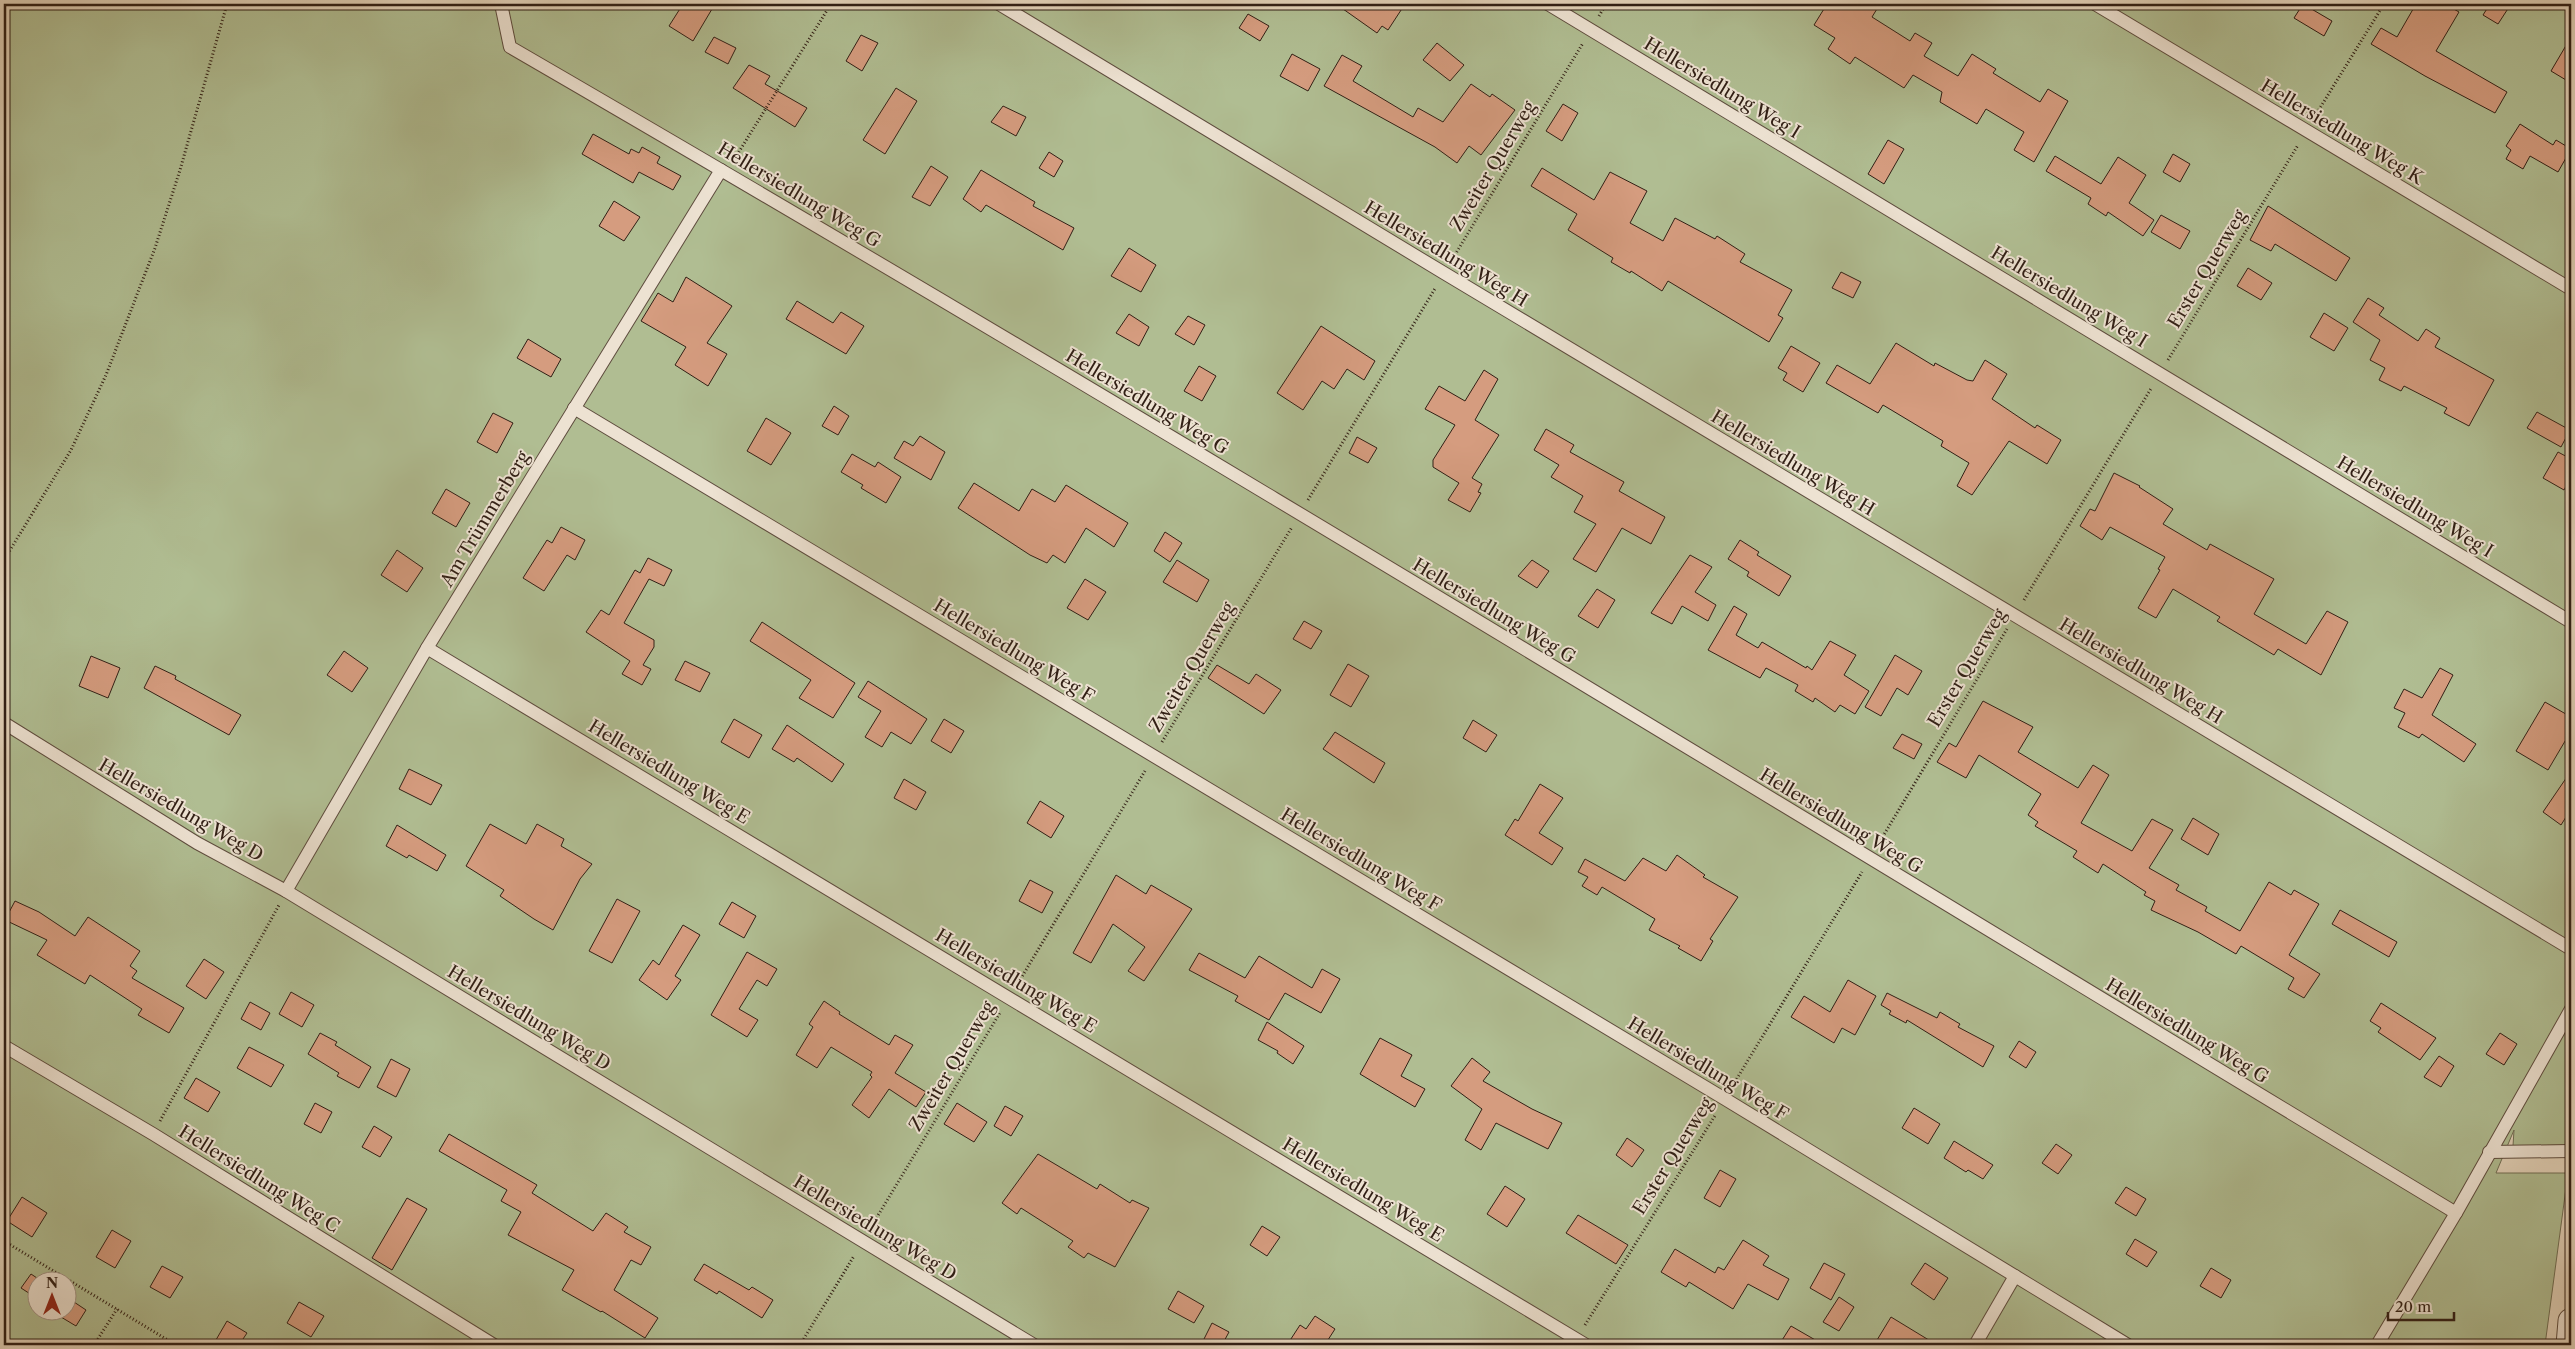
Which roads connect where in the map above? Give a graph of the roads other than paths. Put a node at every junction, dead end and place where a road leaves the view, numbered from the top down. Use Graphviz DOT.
graph roads {
  1 [pos="501,4"];
  2 [pos="999,4"];
  3 [pos="1548,4"];
  4 [pos="2095,4"];
  5 [pos="724,171"];
  6 [pos="2571,289"];
  7 [pos="574,408"];
  8 [pos="2571,622"];
  9 [pos="427,648"];
  10 [pos="4,723"];
  11 [pos="286,891"];
  12 [pos="2571,949"];
  13 [pos="2571,1009"];
  14 [pos="4,1046"];
  15 [pos="2571,1151"];
  16 [pos="2489,1152"];
  17 [pos="2456,1213"];
  18 [pos="2015,1276"];
  19 [pos="2571,1321"];
  20 [pos="1581,1342"];
  21 [pos="494,1345"];
  22 [pos="1034,1345"];
  23 [pos="1975,1345"];
  24 [pos="2128,1345"];
  25 [pos="2377,1345"];
  26 [pos="2569,1345"];
  1 -- 5 [label="lane, Hellersiedlung Weg G"];
  2 -- 12 [label="lane, Hellersiedlung Weg H"];
  3 -- 8 [label="lane, Hellersiedlung Weg I"];
  4 -- 6 [label="lane, Hellersiedlung Weg K"];
  5 -- 7 [label="lane, Am Trümmerberg"];
  5 -- 17 [label="lane, Hellersiedlung Weg G"];
  7 -- 9 [label="lane, Am Trümmerberg"];
  7 -- 18 [label="lane, Hellersiedlung Weg F"];
  9 -- 11 [label="lane, Am Trümmerberg"];
  9 -- 20 [label="lane, Hellersiedlung Weg E"];
  10 -- 11 [label="lane, Hellersiedlung Weg D"];
  11 -- 22 [label="lane, Hellersiedlung Weg D"];
  13 -- 16 [label="lane"];
  14 -- 21 [label="lane, Hellersiedlung Weg C"];
  15 -- 16 [label="lane"];
  16 -- 17 [label="lane"];
  17 -- 25 [label="lane"];
  18 -- 23 [label="lane"];
  18 -- 24 [label="lane, Hellersiedlung Weg F"];
  19 -- 26 [label="street"];
}
